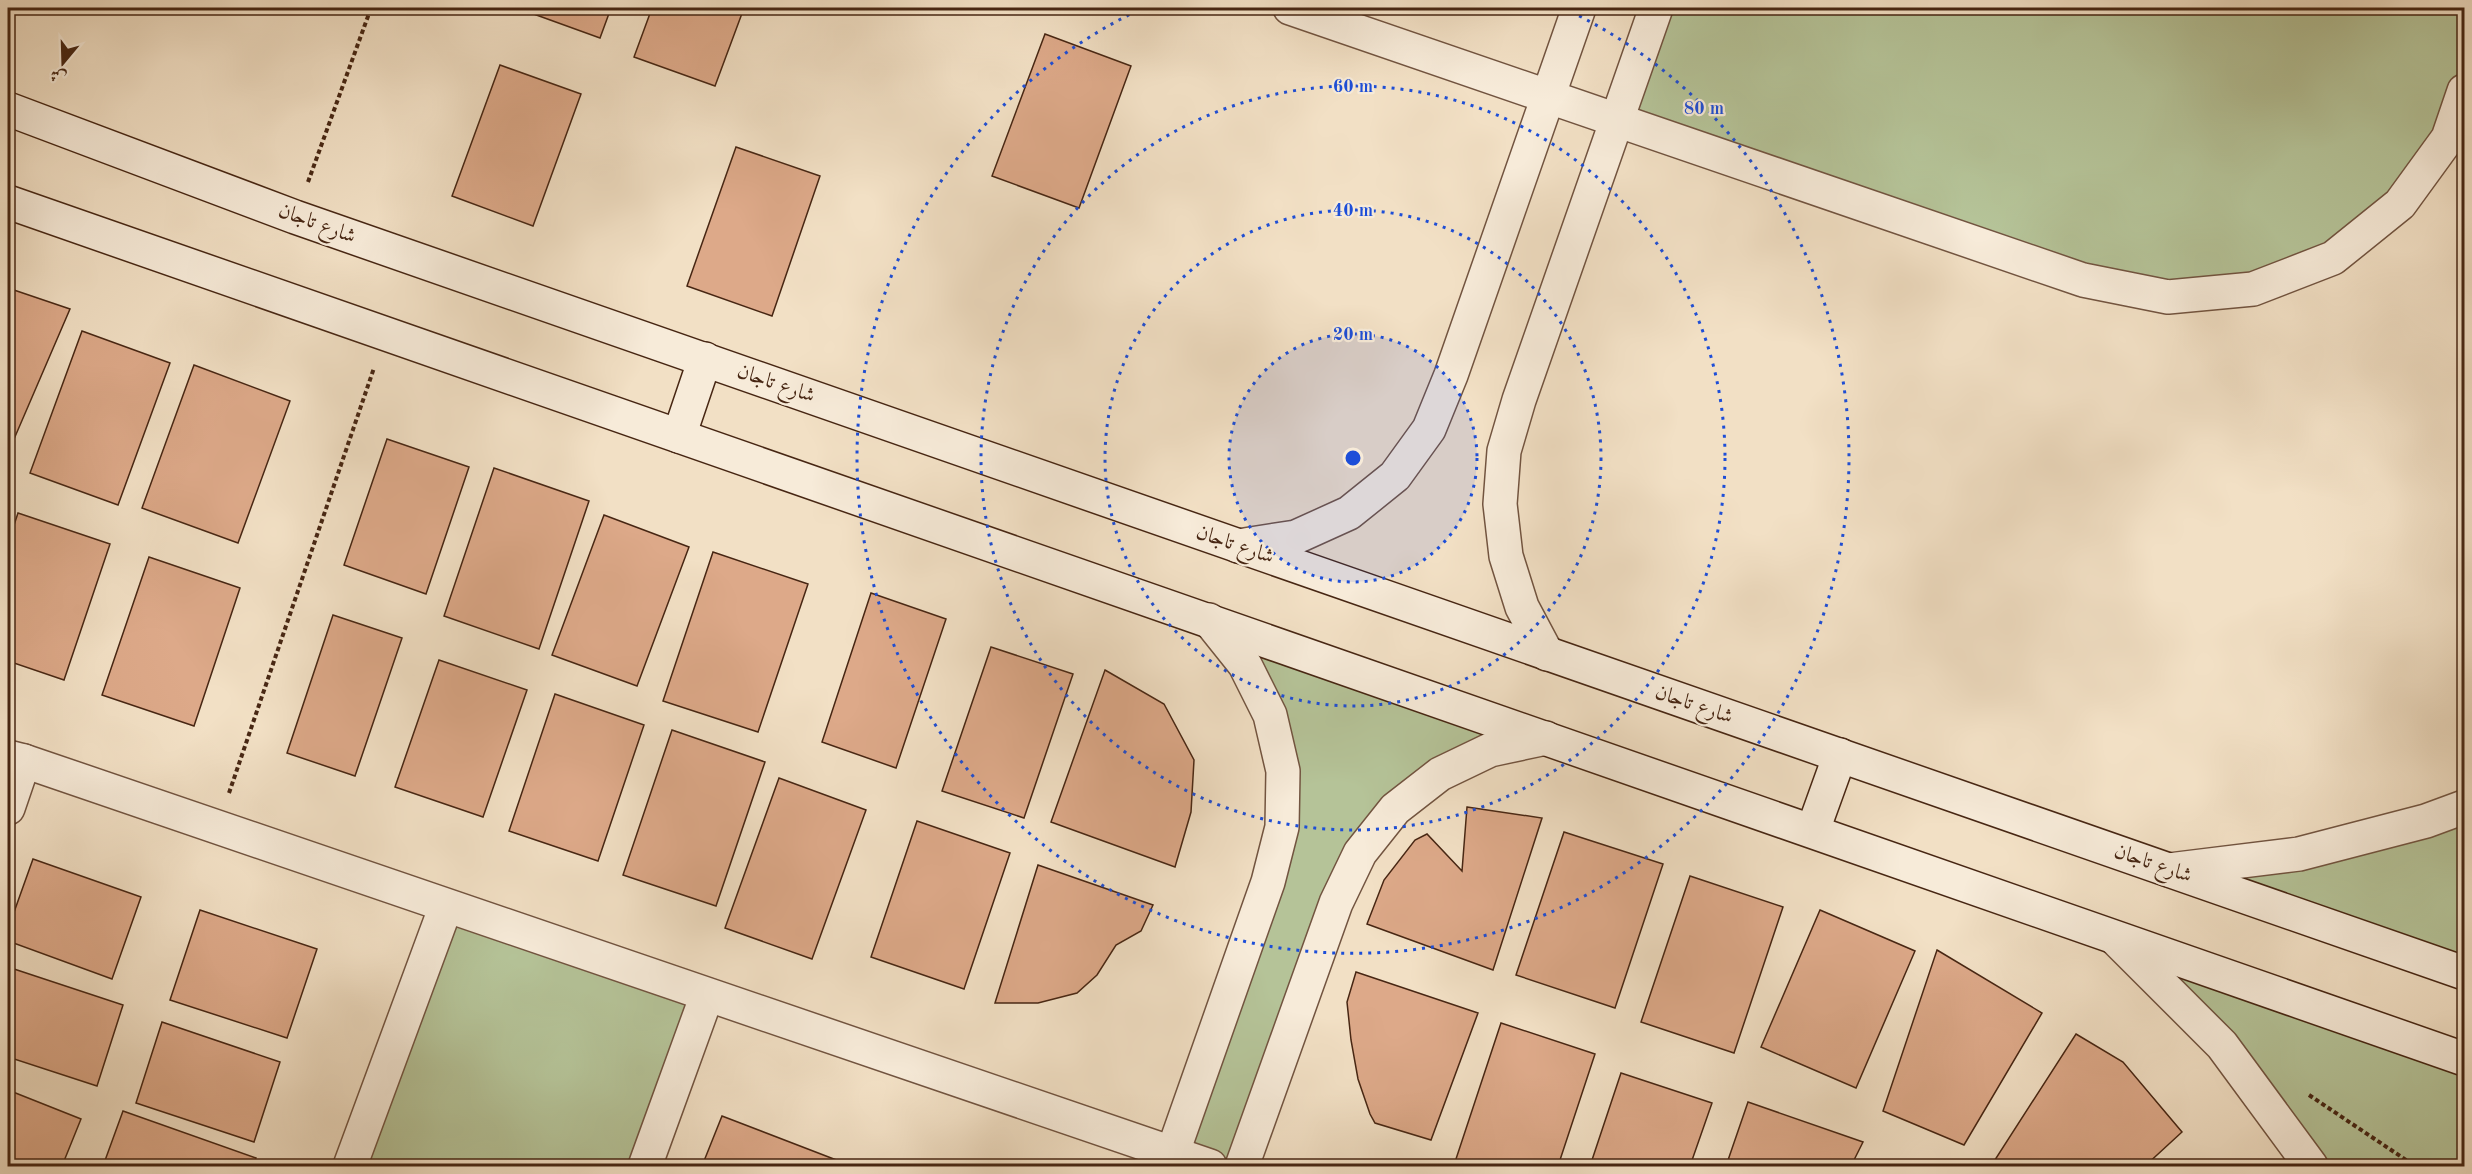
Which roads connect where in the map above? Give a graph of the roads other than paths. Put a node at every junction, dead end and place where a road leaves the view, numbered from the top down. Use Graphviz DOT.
graph roads {
  1 [pos="1290,8"];
  2 [pos="1579,8"];
  3 [pos="1656,8"];
  4 [pos="2464,91"];
  5 [pos="1548,96"];
  6 [pos="8,109"];
  7 [pos="1616,119"];
  8 [pos="8,202"];
  9 [pos="705,359"];
  10 [pos="679,436"];
  11 [pos="1238,546"];
  12 [pos="1209,620"];
  13 [pos="1547,654"];
  14 [pos="1546,738"];
  15 [pos="1840,755"];
  16 [pos="16,759"];
  17 [pos="2464,807"];
  18 [pos="8,808"];
  19 [pos="1813,830"];
  20 [pos="2169,870"];
  21 [pos="446,906"];
  22 [pos="2116,939"];
  23 [pos="2464,973"];
  24 [pos="707,995"];
  25 [pos="2464,1059"];
  26 [pos="1171,1160"];
  27 [pos="350,1167"];
  28 [pos="645,1167"];
  29 [pos="1210,1167"];
  30 [pos="1242,1167"];
  31 [pos="2311,1167"];
  1 -- 5 [label="street"];
  2 -- 5 [label="street"];
  3 -- 7 [label="street"];
  4 -- 7 [label="street"];
  5 -- 7 [label="street"];
  5 -- 11 [label="street"];
  6 -- 9 [label="street, شارع تاجان"];
  7 -- 13 [label="street"];
  8 -- 10 [label="street"];
  9 -- 10 [label="street"];
  9 -- 11 [label="street, شارع تاجان"];
  10 -- 12 [label="street"];
  11 -- 13 [label="street, شارع تاجان"];
  12 -- 14 [label="street"];
  12 -- 26 [label="street"];
  13 -- 15 [label="street, شارع تاجان"];
  14 -- 19 [label="street"];
  14 -- 30 [label="street"];
  15 -- 19 [label="street"];
  15 -- 20 [label="street, شارع تاجان"];
  16 -- 18 [label="street"];
  16 -- 21 [label="street"];
  17 -- 20 [label="street"];
  19 -- 22 [label="street"];
  20 -- 23 [label="street, شارع تاجان"];
  21 -- 24 [label="street"];
  21 -- 27 [label="street"];
  22 -- 25 [label="street"];
  22 -- 31 [label="street"];
  24 -- 26 [label="street"];
  24 -- 28 [label="street"];
  26 -- 29 [label="street"];
}
